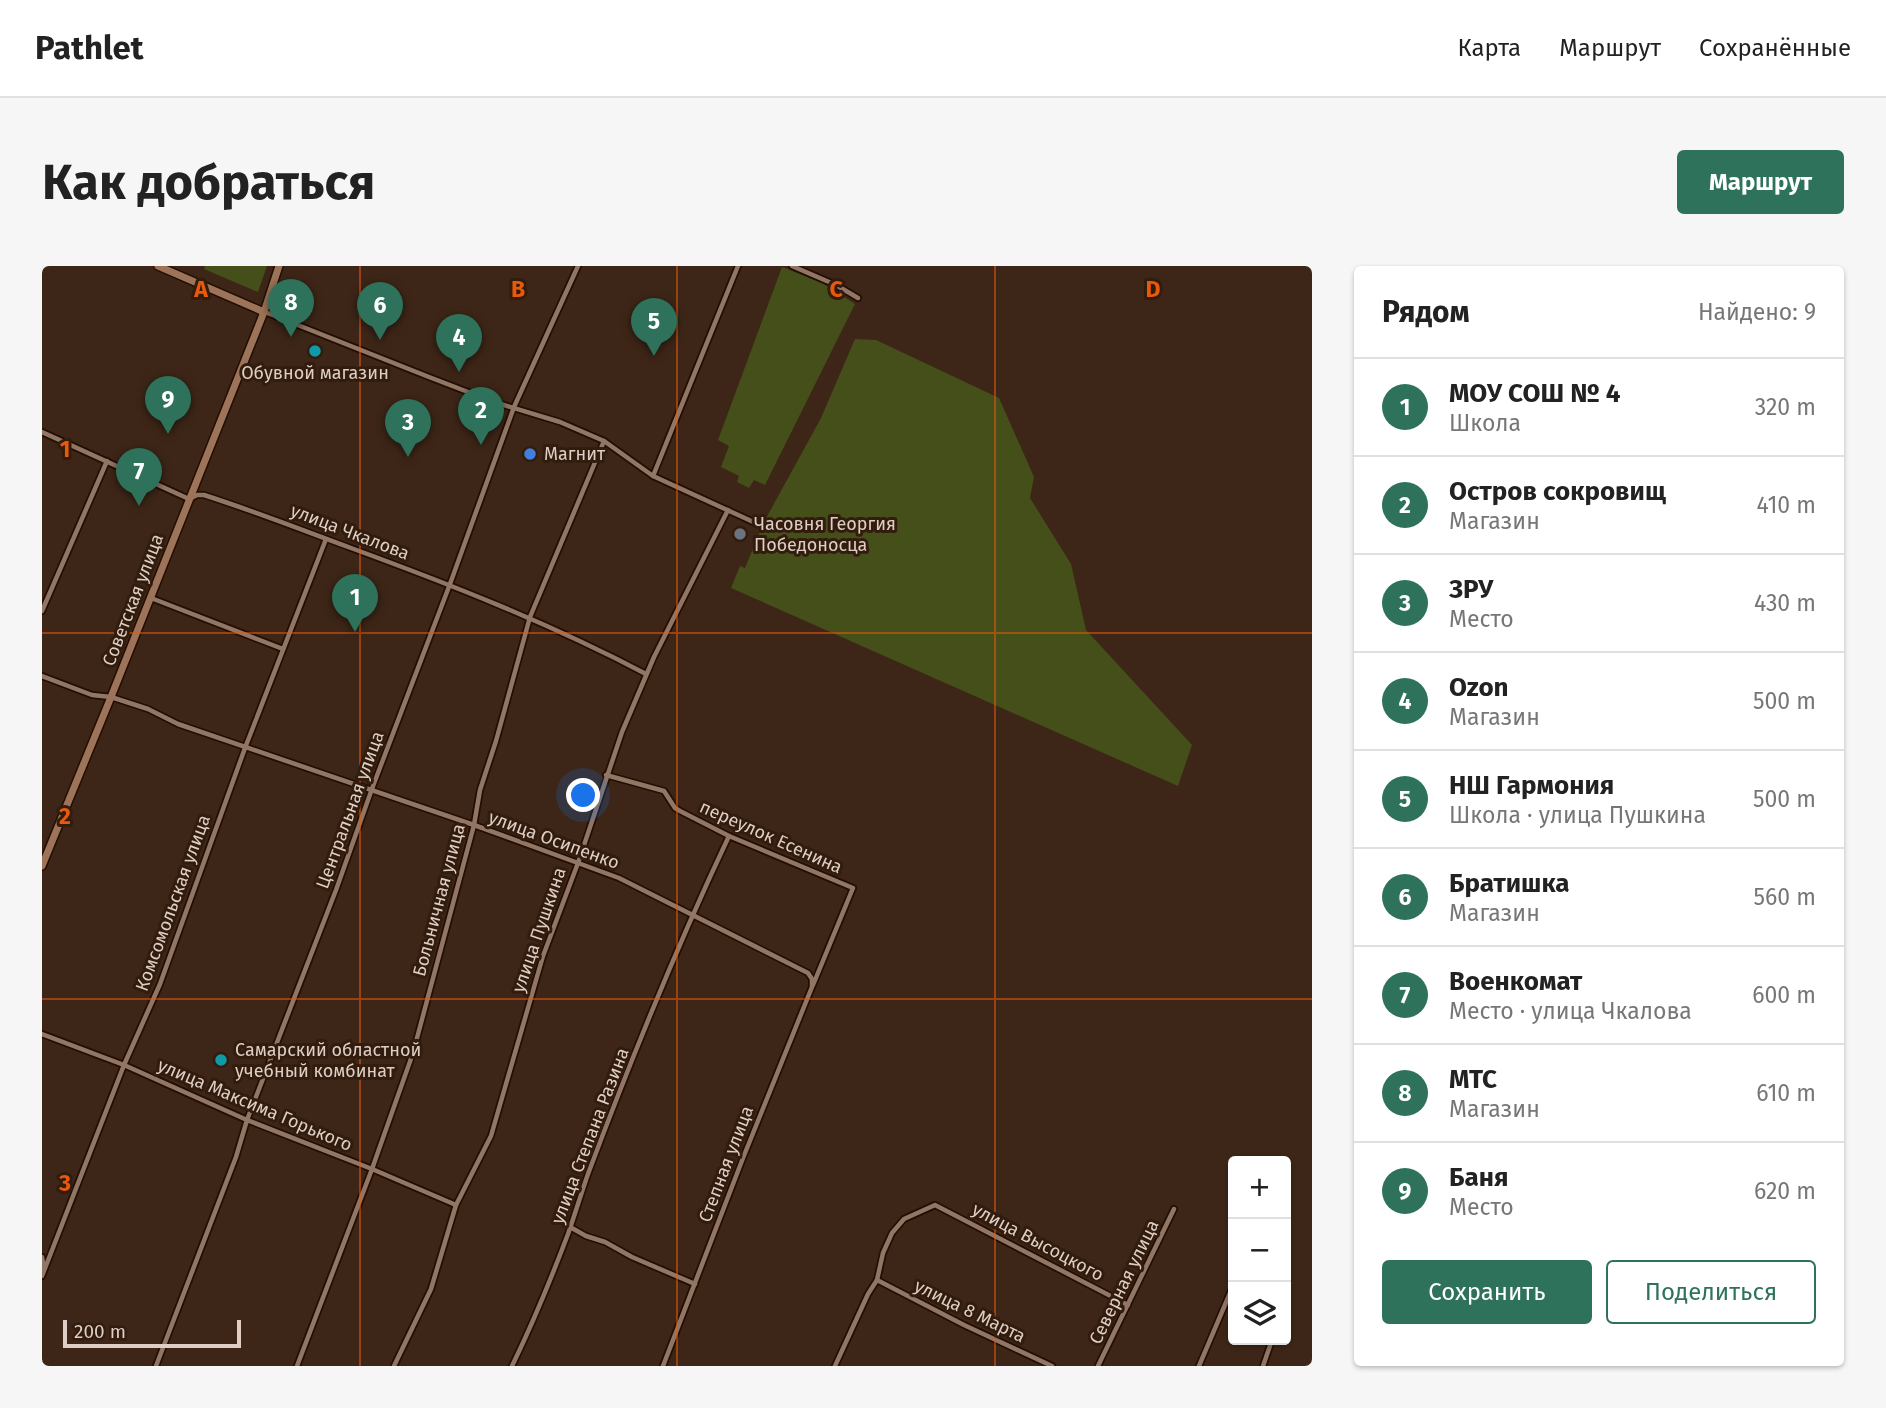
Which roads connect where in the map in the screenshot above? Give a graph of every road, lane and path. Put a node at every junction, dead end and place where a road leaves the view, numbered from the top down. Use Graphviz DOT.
graph roads {
  1 [pos="158,266"];
  2 [pos="279,266"];
  3 [pos="578,266"];
  4 [pos="738,266"];
  5 [pos="792,266"];
  6 [pos="809,266"];
  7 [pos="807,272"];
  8 [pos="858,298"];
  9 [pos="264,312"];
  10 [pos="514,407"];
  11 [pos="42,432"];
  12 [pos="604,441"];
  13 [pos="107,460"];
  14 [pos="653,476"];
  15 [pos="189,499"];
  16 [pos="728,510"];
  17 [pos="760,526"];
  18 [pos="326,539"];
  19 [pos="450,584"];
  20 [pos="150,597"];
  21 [pos="42,611"];
  22 [pos="530,617"];
  23 [pos="283,649"];
  24 [pos="646,674"];
  25 [pos="42,676"];
  26 [pos="111,697"];
  27 [pos="245,748"];
  28 [pos="606,775"];
  29 [pos="372,790"];
  30 [pos="474,825"];
  31 [pos="729,836"];
  32 [pos="578,863"];
  33 [pos="42,866"];
  34 [pos="853,888"];
  35 [pos="692,915"];
  36 [pos="812,987"];
  37 [pos="42,1034"];
  38 [pos="124,1065"];
  39 [pos="247,1120"];
  40 [pos="372,1169"];
  41 [pos="456,1205"];
  42 [pos="1174,1209"];
  43 [pos="570,1227"];
  44 [pos="42,1257"];
  45 [pos="43,1273"];
  46 [pos="877,1280"];
  47 [pos="695,1284"];
  48 [pos="1228,1298"];
  49 [pos="1128,1305"];
  50 [pos="1270,1345"];
  51 [pos="156,1366"];
  52 [pos="297,1366"];
  53 [pos="394,1366"];
  54 [pos="512,1366"];
  55 [pos="663,1366"];
  56 [pos="835,1366"];
  57 [pos="1052,1366"];
  58 [pos="1098,1366"];
  59 [pos="1199,1366"];
  60 [pos="1263,1366"];
  1 -- 9 [label="street"];
  2 -- 9 [label="street, Советская улица"];
  3 -- 10 [label="street, Центральная улица"];
  4 -- 14 [label="street"];
  5 -- 7 [label="street"];
  6 -- 7 [label="street"];
  7 -- 8 [label="street"];
  9 -- 10 [label="street"];
  9 -- 15 [label="street, Советская улица"];
  10 -- 12 [label="street"];
  10 -- 19 [label="street, Центральная улица"];
  11 -- 13 [label="street, улица Чкалова"];
  12 -- 14 [label="street"];
  12 -- 22 [label="street, Больничная улица"];
  13 -- 15 [label="street, улица Чкалова"];
  13 -- 21 [label="street"];
  14 -- 16 [label="street"];
  15 -- 18 [label="street, улица Чкалова"];
  15 -- 20 [label="street, Советская улица"];
  16 -- 17 [label="street"];
  16 -- 24 [label="street, улица Пушкина"];
  18 -- 19 [label="street, улица Чкалова"];
  18 -- 23 [label="street, Комсомольская улица"];
  19 -- 22 [label="street, улица Чкалова"];
  19 -- 29 [label="street, Центральная улица"];
  20 -- 23 [label="street"];
  20 -- 26 [label="street, Советская улица"];
  22 -- 24 [label="street, улица Чкалова"];
  22 -- 30 [label="street, Больничная улица"];
  23 -- 27 [label="street, Комсомольская улица"];
  24 -- 28 [label="street, улица Пушкина"];
  25 -- 26 [label="street, улица Осипенко"];
  26 -- 27 [label="street, улица Осипенко"];
  26 -- 33 [label="street, Советская улица"];
  27 -- 29 [label="street, улица Осипенко"];
  27 -- 38 [label="street, Комсомольская улица"];
  28 -- 31 [label="street, переулок Есенина"];
  28 -- 32 [label="street, улица Пушкина"];
  29 -- 30 [label="street, улица Осипенко"];
  29 -- 39 [label="street, Центральная улица"];
  30 -- 32 [label="street, улица Осипенко"];
  30 -- 40 [label="street, Больничная улица"];
  31 -- 34 [label="street, переулок Есенина"];
  31 -- 35 [label="street, улица Степана Разина"];
  32 -- 35 [label="street, улица Осипенко"];
  32 -- 41 [label="street, улица Пушкина"];
  34 -- 36 [label="street, Степная улица"];
  35 -- 36 [label="street, улица Осипенко"];
  35 -- 43 [label="street, улица Степана Разина"];
  36 -- 47 [label="street, Степная улица"];
  37 -- 38 [label="street, улица Максима Горького"];
  38 -- 39 [label="street, улица Максима Горького"];
  38 -- 45 [label="street, Комсомольская улица"];
  39 -- 40 [label="street, улица Максима Горького"];
  39 -- 51 [label="street, Центральная улица"];
  40 -- 41 [label="street, улица Максима Горького"];
  40 -- 52 [label="street, Больничная улица"];
  41 -- 53 [label="street, улица Пушкина"];
  42 -- 49 [label="street, Северная улица"];
  43 -- 47 [label="street"];
  43 -- 54 [label="street, улица Степана Разина"];
  44 -- 45 [label="street"];
  46 -- 49 [label="street, улица Высоцкого"];
  46 -- 56 [label="street"];
  46 -- 57 [label="street, улица 8 Марта"];
  47 -- 55 [label="street, Степная улица"];
  48 -- 59 [label="street"];
  49 -- 58 [label="street, Северная улица"];
  50 -- 60 [label="street"];
}
